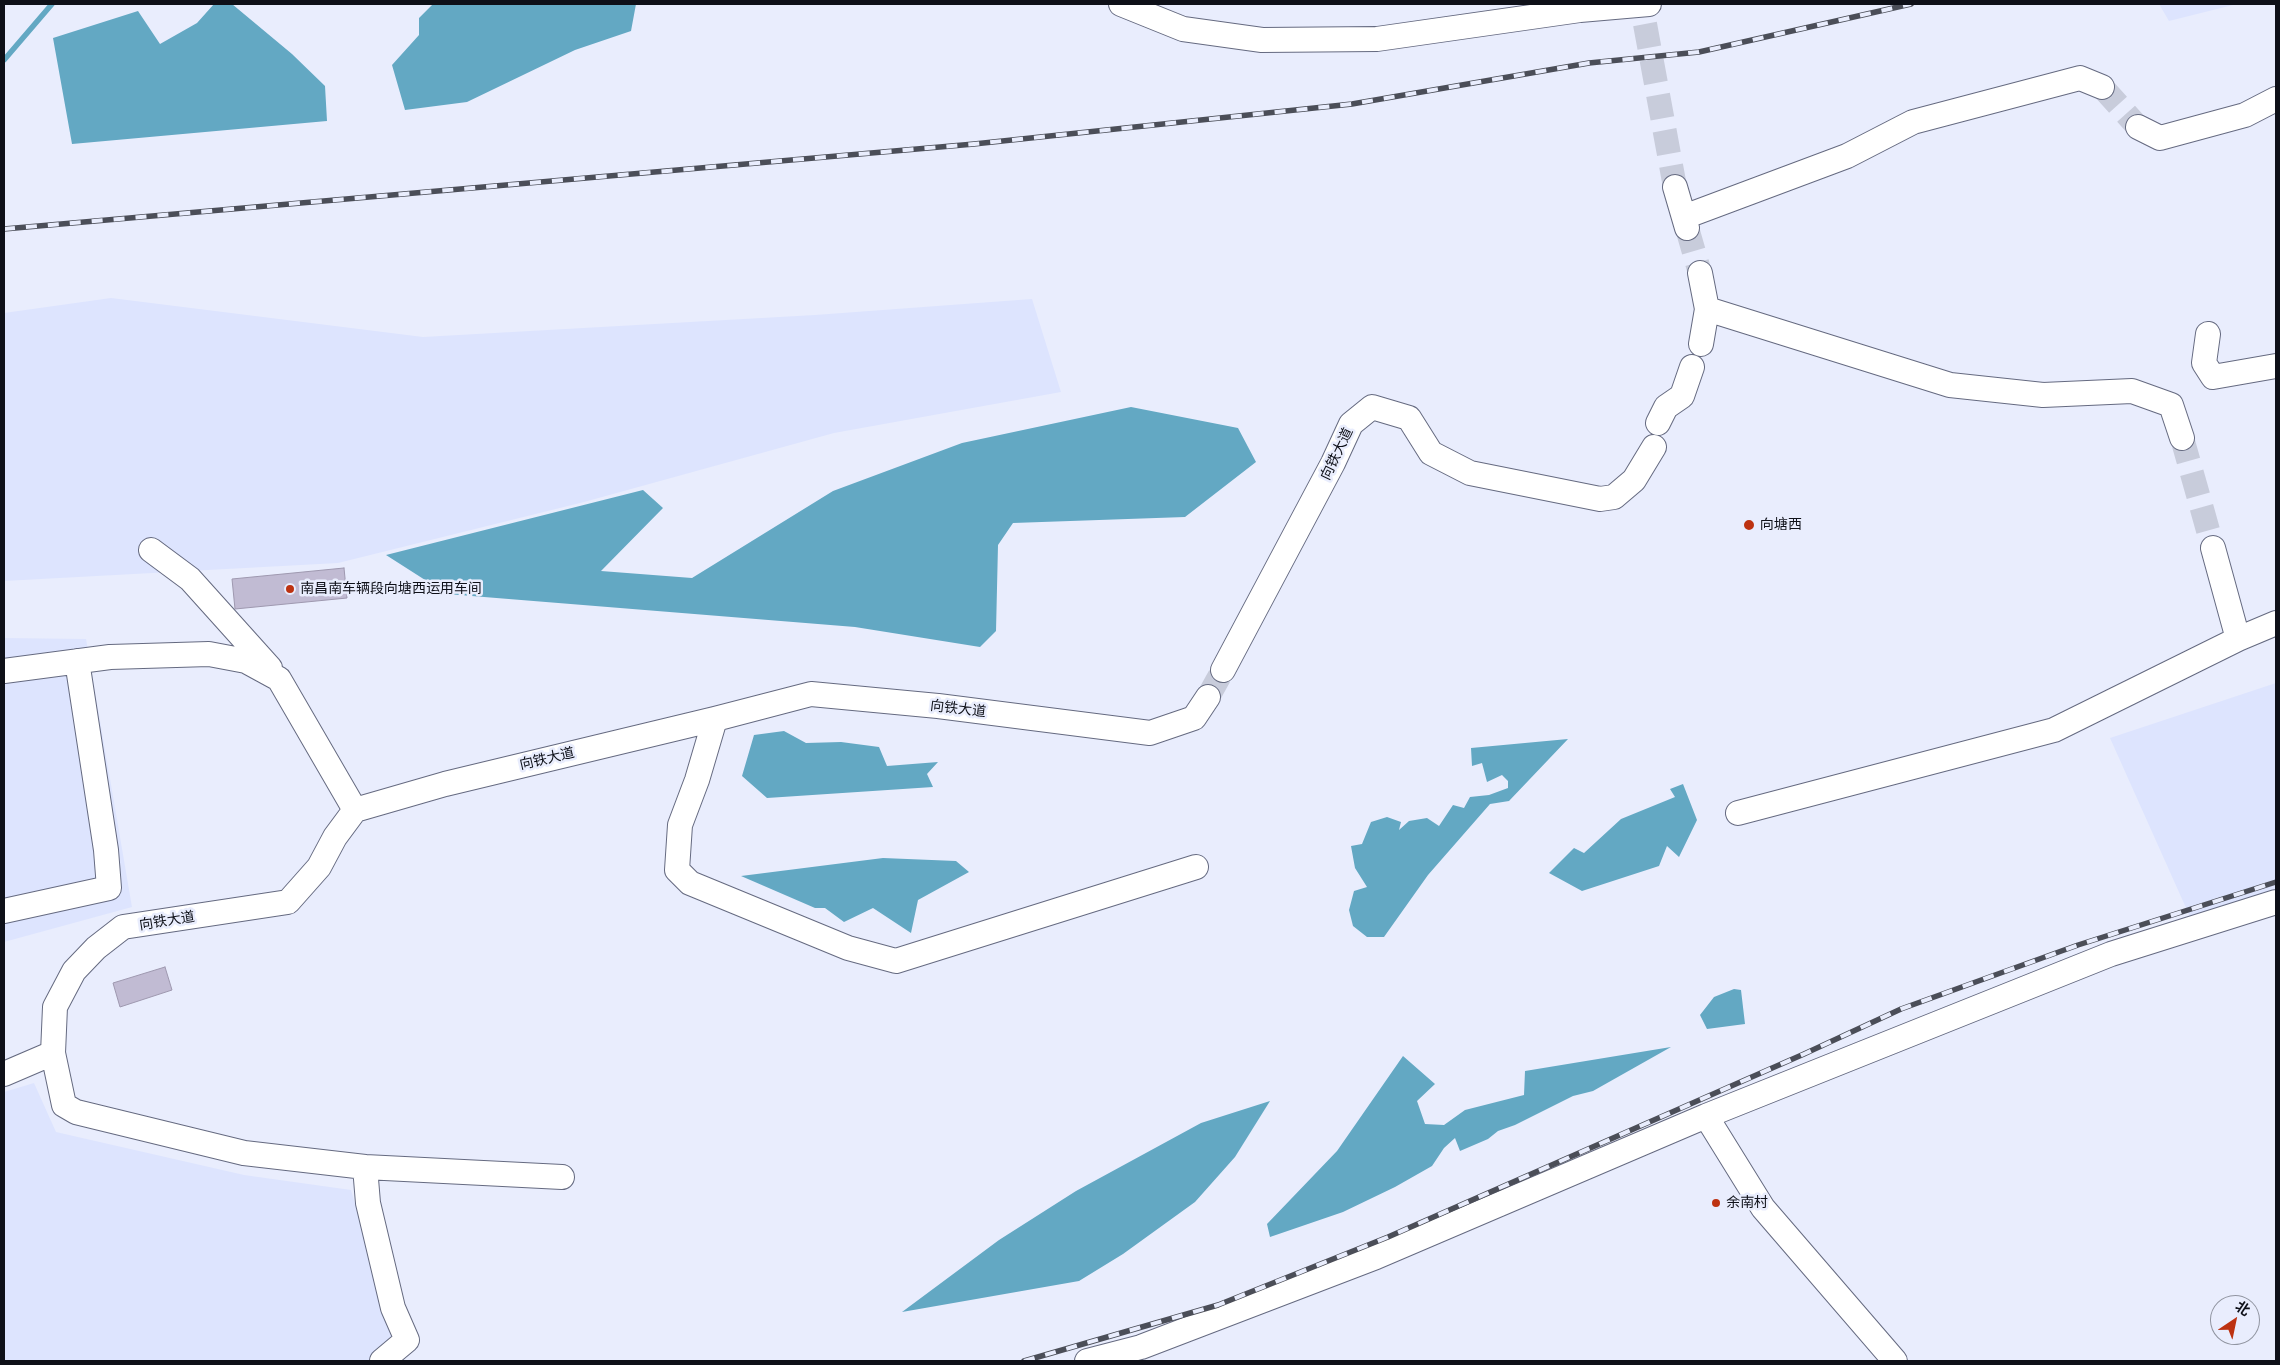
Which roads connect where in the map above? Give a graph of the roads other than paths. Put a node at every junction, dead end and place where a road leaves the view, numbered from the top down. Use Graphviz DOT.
graph roads {
  1 [pos="1121,4"];
  2 [pos="1660,4"];
  3 [pos="1647,14"];
  4 [pos="2102,87"];
  5 [pos="2276,99"];
  6 [pos="2138,127"];
  7 [pos="1675,187"];
  8 [pos="1700,273"];
  9 [pos="1707,309"];
  10 [pos="2208,334"];
  11 [pos="1701,344"];
  12 [pos="2276,366"];
  13 [pos="1692,367"];
  14 [pos="1658,423"];
  15 [pos="2182,438"];
  16 [pos="1654,447"];
  17 [pos="2213,548"];
  18 [pos="151,550"];
  19 [pos="2276,623"];
  20 [pos="2238,639"];
  21 [pos="77,661"];
  22 [pos="1223,670"];
  23 [pos="4,671"];
  24 [pos="279,679"];
  25 [pos="1208,697"];
  26 [pos="715,719"];
  27 [pos="355,810"];
  28 [pos="1738,813"];
  29 [pos="1196,867"];
  30 [pos="2276,902"];
  31 [pos="4,911"];
  32 [pos="53,1053"];
  33 [pos="4,1074"];
  34 [pos="1706,1116"];
  35 [pos="364,1167"];
  36 [pos="562,1177"];
  37 [pos="382,1361"];
  38 [pos="1087,1361"];
  39 [pos="1895,1361"];
  1 -- 3 [label="street"];
  2 -- 3 [label="street"];
  4 -- 7 [label="street"];
  5 -- 6 [label="street"];
  8 -- 9 [label="street"];
  9 -- 11 [label="street"];
  9 -- 15 [label="street"];
  10 -- 12 [label="street"];
  13 -- 14 [label="street"];
  16 -- 22 [label="street, 向铁大道"];
  17 -- 20 [label="street"];
  18 -- 24 [label="street"];
  19 -- 20 [label="street"];
  20 -- 28 [label="street"];
  21 -- 23 [label="street"];
  21 -- 24 [label="street"];
  21 -- 31 [label="street"];
  24 -- 27 [label="street"];
  25 -- 26 [label="street, 向铁大道"];
  26 -- 27 [label="street, 向铁大道"];
  26 -- 29 [label="street"];
  27 -- 32 [label="street, 向铁大道"];
  30 -- 34 [label="street"];
  32 -- 33 [label="street"];
  32 -- 35 [label="street, 向铁大道"];
  34 -- 38 [label="street"];
  34 -- 39 [label="street"];
  35 -- 36 [label="street, 向铁大道"];
  35 -- 37 [label="street"];
}
